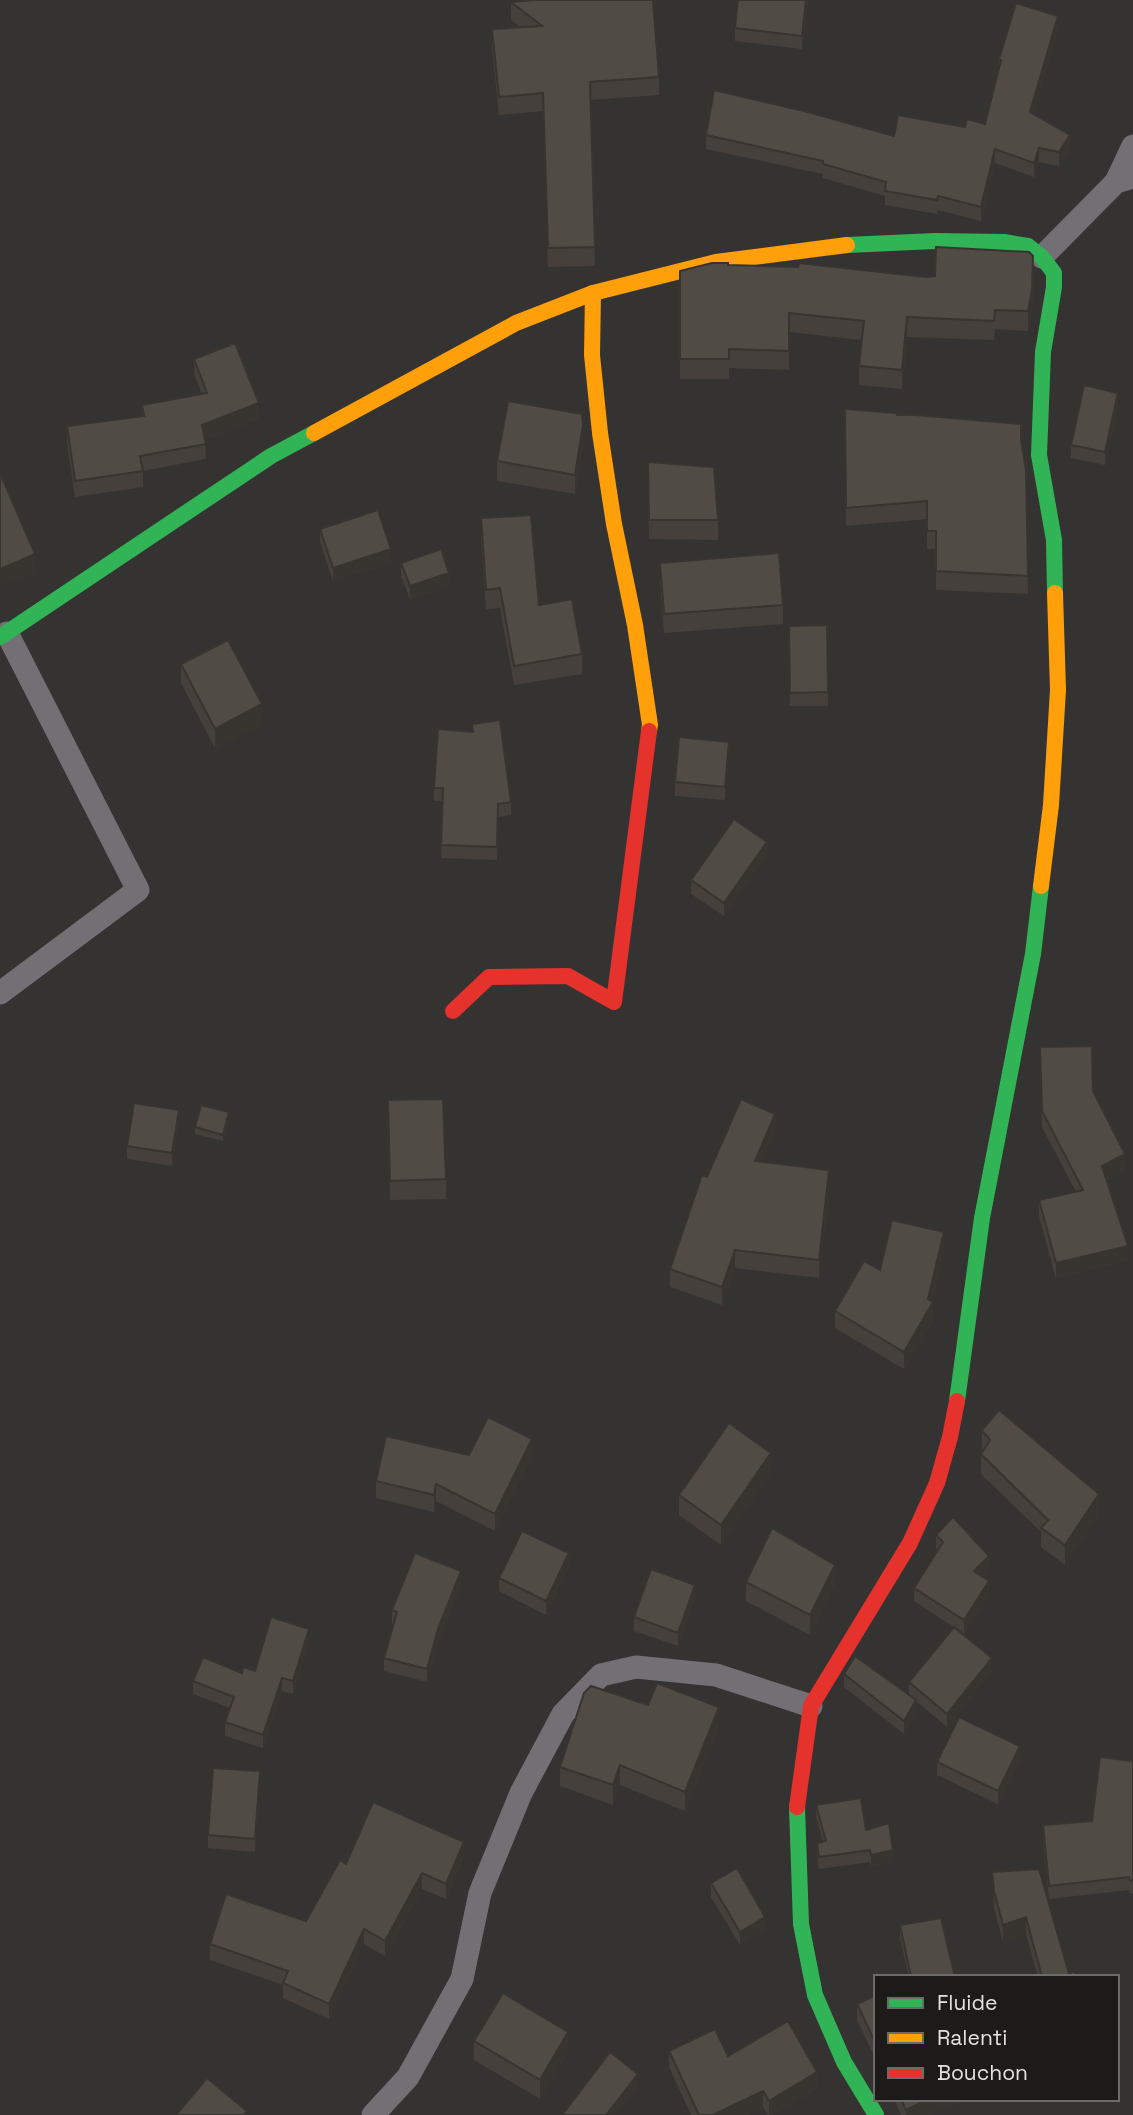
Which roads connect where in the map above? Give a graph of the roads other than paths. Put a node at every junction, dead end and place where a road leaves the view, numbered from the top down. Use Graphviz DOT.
graph roads {
  1 [pos="1133,146"];
  2 [pos="1124,179"];
  3 [pos="1042,257"];
  4 [pos="593,293"];
  5 [pos="3,635"];
  6 [pos="0,993"];
  7 [pos="453,1011"];
  8 [pos="811,1706"];
  9 [pos="373,2115"];
  10 [pos="876,2115"];
  1 -- 2 [label="street"];
  2 -- 3 [label="street"];
  3 -- 4 [label="street"];
  3 -- 8 [label="street"];
  4 -- 5 [label="street"];
  4 -- 7 [label="street"];
  5 -- 6 [label="street"];
  8 -- 9 [label="street"];
  8 -- 10 [label="street"];
}
